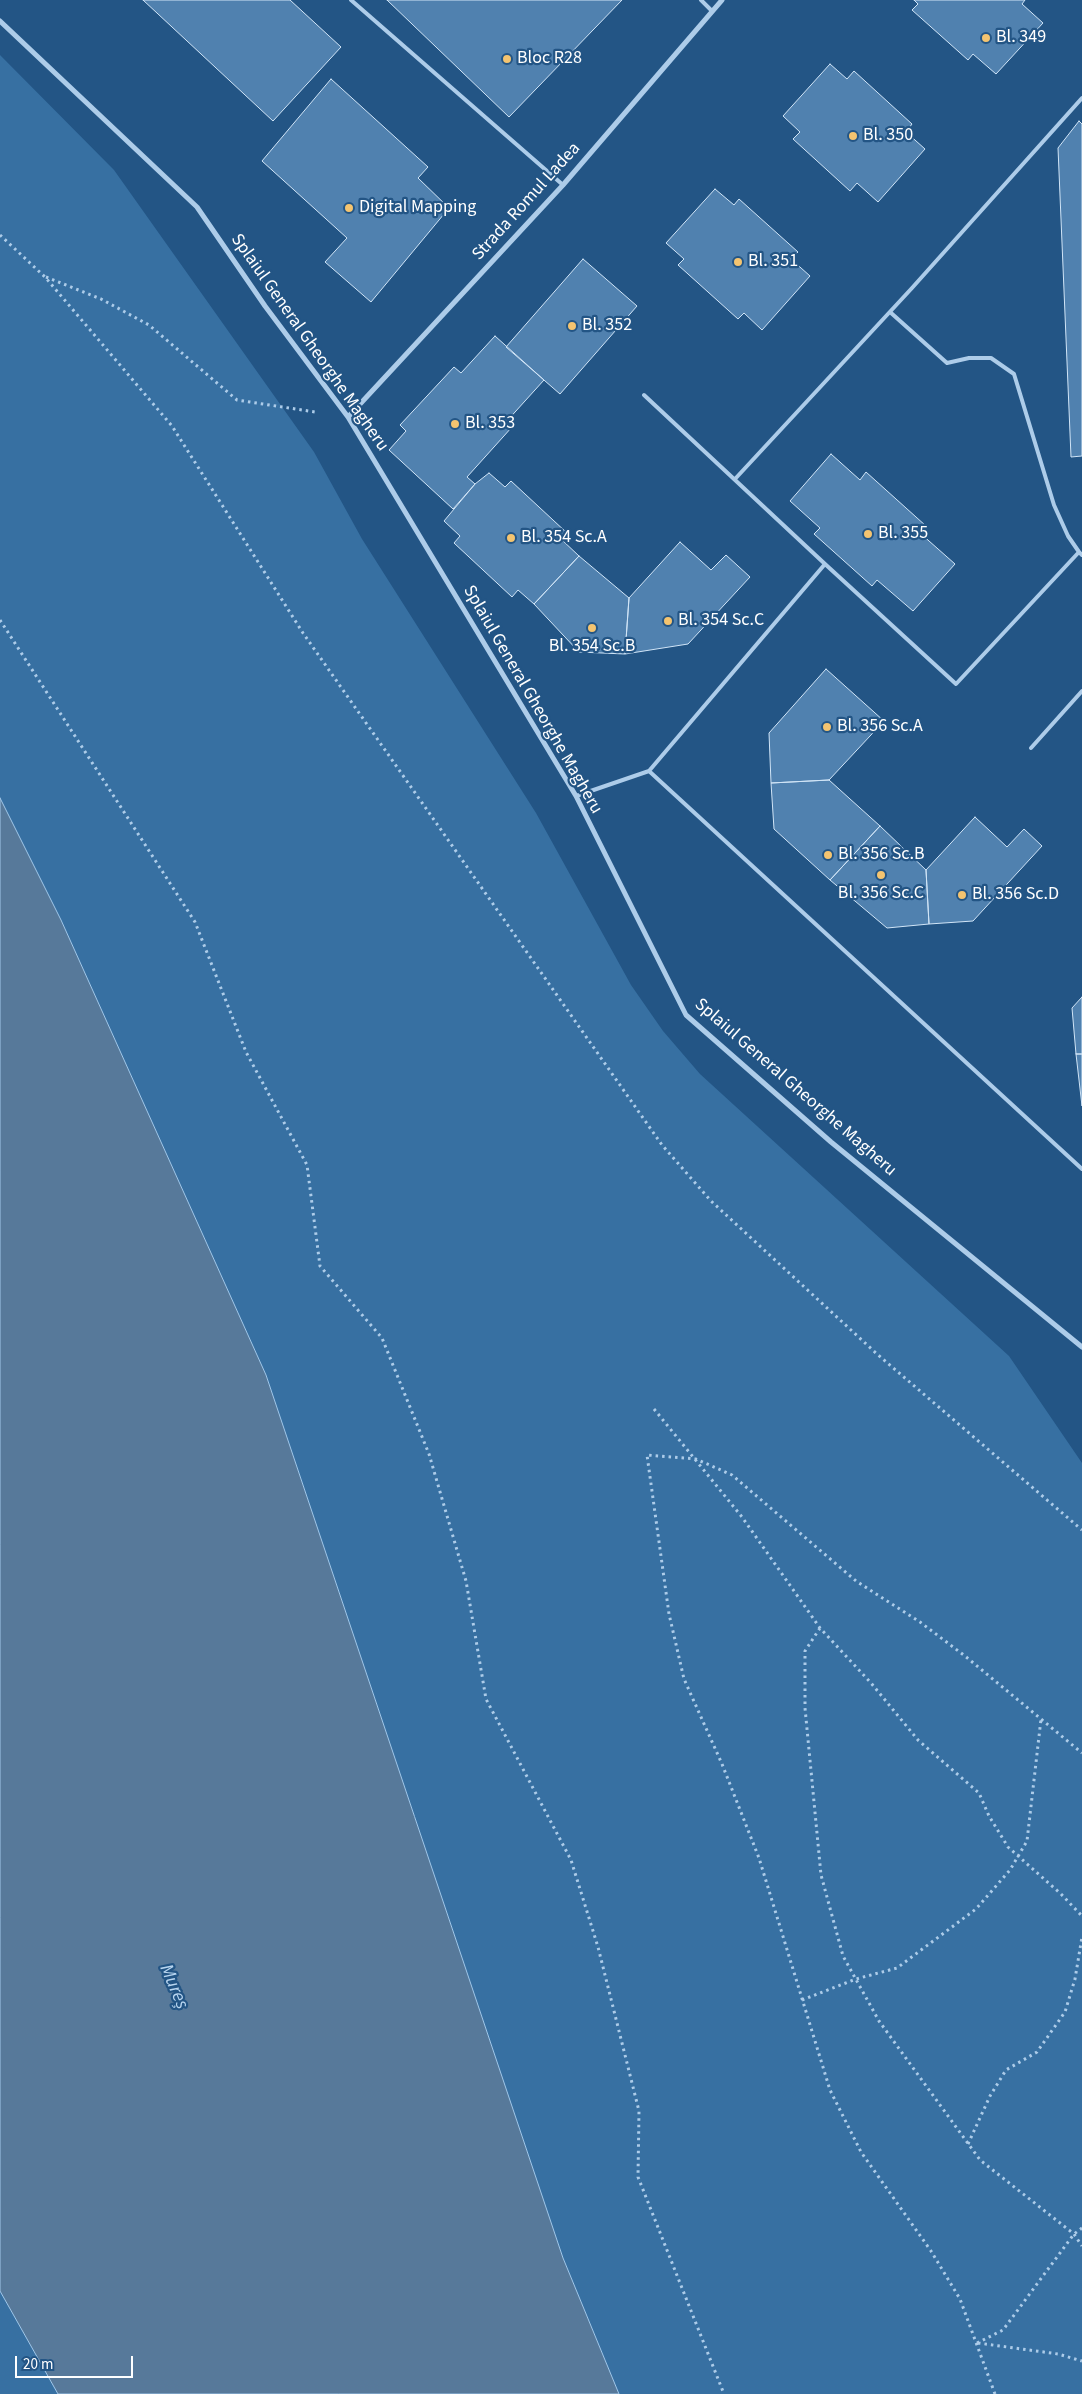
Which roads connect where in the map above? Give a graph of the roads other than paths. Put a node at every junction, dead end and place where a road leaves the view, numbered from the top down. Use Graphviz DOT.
graph roads {
  1 [pos="351,0"];
  2 [pos="701,0"];
  3 [pos="722,0"];
  4 [pos="712,11"];
  5 [pos="0,21"];
  6 [pos="1082,98"];
  7 [pos="563,185"];
  8 [pos="890,312"];
  9 [pos="644,395"];
  10 [pos="348,417"];
  11 [pos="735,479"];
  12 [pos="1081,553"];
  13 [pos="825,564"];
  14 [pos="1082,691"];
  15 [pos="1031,748"];
  16 [pos="649,771"];
  17 [pos="576,796"];
  18 [pos="1082,1169"];
  19 [pos="1082,1347"];
  1 -- 7 [label="lane"];
  2 -- 4 [label="lane"];
  3 -- 4 [label="street, Strada Romul Ladea"];
  4 -- 7 [label="street, Strada Romul Ladea"];
  5 -- 10 [label="street, Splaiul General Gheorghe Magheru"];
  6 -- 8 [label="lane"];
  7 -- 10 [label="street, Strada Romul Ladea"];
  8 -- 11 [label="lane"];
  8 -- 12 [label="lane"];
  9 -- 11 [label="lane"];
  10 -- 17 [label="street, Splaiul General Gheorghe Magheru"];
  11 -- 13 [label="lane"];
  12 -- 13 [label="lane"];
  13 -- 16 [label="lane"];
  14 -- 15 [label="lane"];
  16 -- 17 [label="lane"];
  16 -- 18 [label="lane"];
  17 -- 19 [label="street, Splaiul General Gheorghe Magheru"];
}
